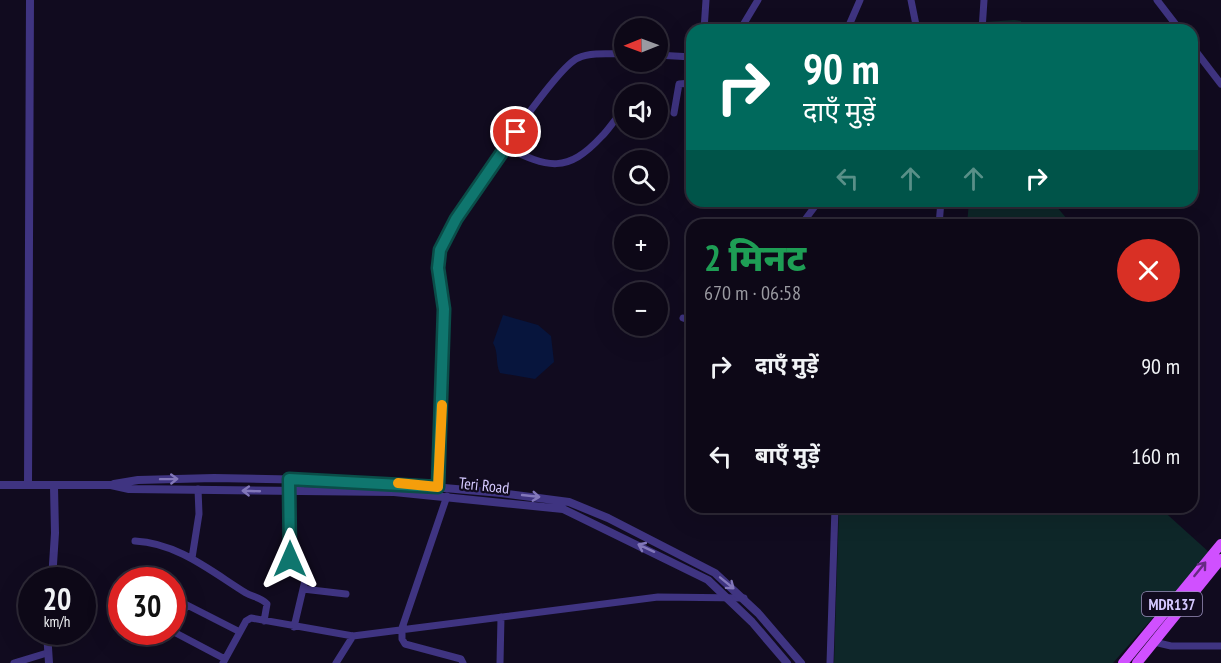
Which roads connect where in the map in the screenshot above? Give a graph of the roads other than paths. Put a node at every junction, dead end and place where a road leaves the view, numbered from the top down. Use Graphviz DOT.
graph roads {
  1 [pos="30,0"];
  2 [pos="706,0"];
  3 [pos="758,0"];
  4 [pos="860,0"];
  5 [pos="911,0"];
  6 [pos="984,0"];
  7 [pos="1157,0"];
  8 [pos="704,24"];
  9 [pos="744,24"];
  10 [pos="850,24"];
  11 [pos="916,24"];
  12 [pos="982,24"];
  13 [pos="1175,24"];
  14 [pos="1198,54"];
  15 [pos="614,55"];
  16 [pos="668,56"];
  17 [pos="686,57"];
  18 [pos="686,83"];
  19 [pos="1221,84"];
  20 [pos="674,112"];
  21 [pos="614,122"];
  22 [pos="506,147"];
  23 [pos="682,318"];
  24 [pos="686,319"];
  25 [pos="289,479"];
  26 [pos="111,484"];
  27 [pos="0,485"];
  28 [pos="28,485"];
  29 [pos="54,487"];
  30 [pos="438,487"];
  31 [pos="198,489"];
  32 [pos="289,492"];
  33 [pos="466,494"];
  34 [pos="447,496"];
  35 [pos="835,513"];
  36 [pos="135,541"];
  37 [pos="1221,544"];
  38 [pos="192,558"];
  39 [pos="1221,559"];
  40 [pos="53,567"];
  41 [pos="303,589"];
  42 [pos="346,594"];
  43 [pos="744,598"];
  44 [pos="729,599"];
  45 [pos="186,608"];
  46 [pos="501,617"];
  47 [pos="264,621"];
  48 [pos="294,627"];
  49 [pos="402,628"];
  50 [pos="240,632"];
  51 [pos="353,636"];
  52 [pos="186,638"];
  53 [pos="1154,642"];
  54 [pos="47,645"];
  55 [pos="1221,646"];
  56 [pos="47,653"];
  57 [pos="224,661"];
  58 [pos="14,663"];
  59 [pos="49,663"];
  60 [pos="336,663"];
  61 [pos="463,663"];
  62 [pos="500,663"];
  63 [pos="786,663"];
  64 [pos="801,663"];
  65 [pos="830,663"];
  66 [pos="1123,663"];
  67 [pos="1137,663"];
  1 -- 28 [label="street"];
  2 -- 8 [label="street"];
  3 -- 9 [label="street"];
  4 -- 10 [label="street"];
  5 -- 11 [label="street"];
  6 -- 12 [label="street"];
  7 -- 13 [label="street"];
  14 -- 19 [label="street"];
  15 -- 22 [label="street"];
  16 -- 17 [label="street"];
  18 -- 20 [label="street"];
  21 -- 22 [label="street"];
  22 -- 30 [label="street"];
  23 -- 24 [label="street"];
  26 -- 25 [label="street, one-way"];
  25 -- 30 [label="street"];
  25 -- 32 [label="street"];
  26 -- 29 [label="street, Teri Road"];
  26 -- 31 [label="street, Teri Road"];
  27 -- 28 [label="street, Teri Road"];
  28 -- 29 [label="street, Teri Road"];
  29 -- 40 [label="street"];
  30 -- 33 [label="street"];
  32 -- 31 [label="street, Teri Road, one-way"];
  31 -- 38 [label="street"];
  32 -- 34 [label="street, Teri Road"];
  32 -- 41 [label="street"];
  33 -- 34 [label="street, Teri Road"];
  33 -- 43 [label="street, one-way"];
  44 -- 33 [label="street, Teri Road, one-way"];
  34 -- 49 [label="street"];
  35 -- 65 [label="street"];
  36 -- 38 [label="street"];
  66 -- 37 [label="main road, MDR137, one-way"];
  38 -- 47 [label="street"];
  39 -- 53 [label="main road, MDR137"];
  41 -- 42 [label="street"];
  41 -- 48 [label="street"];
  43 -- 44 [label="street"];
  43 -- 64 [label="street"];
  44 -- 46 [label="street"];
  44 -- 63 [label="street, Teri Road"];
  45 -- 50 [label="street"];
  46 -- 49 [label="street"];
  46 -- 62 [label="street"];
  47 -- 48 [label="street"];
  47 -- 50 [label="street"];
  48 -- 51 [label="street"];
  49 -- 51 [label="street"];
  49 -- 61 [label="street"];
  50 -- 57 [label="street"];
  51 -- 60 [label="street"];
  52 -- 57 [label="street"];
  53 -- 55 [label="street"];
  53 -- 67 [label="main road, MDR137"];
  54 -- 56 [label="street"];
  56 -- 58 [label="street"];
  56 -- 59 [label="street"];
}
